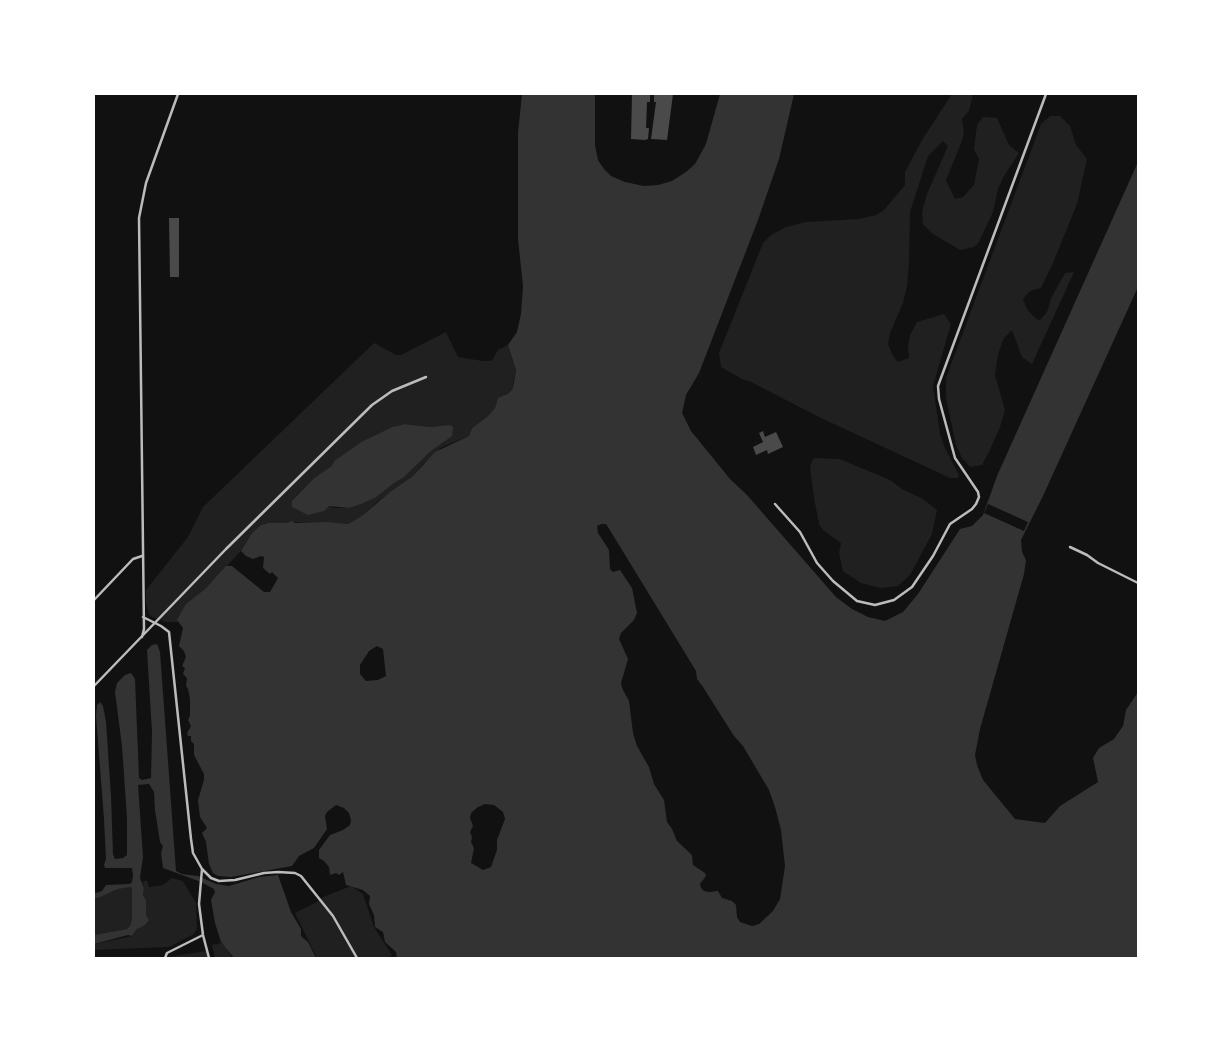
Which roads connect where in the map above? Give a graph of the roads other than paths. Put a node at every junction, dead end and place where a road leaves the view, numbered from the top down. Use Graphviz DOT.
graph roads {
  1 [pos="178,94"];
  2 [pos="1046,94"];
  3 [pos="426,377"];
  4 [pos="775,504"];
  5 [pos="1070,547"];
  6 [pos="142,556"];
  7 [pos="1138,583"];
  8 [pos="94,600"];
  9 [pos="143,617"];
  10 [pos="155,624"];
  11 [pos="142,637"];
  12 [pos="94,686"];
  13 [pos="202,869"];
  14 [pos="203,935"];
  15 [pos="165,958"];
  16 [pos="209,958"];
  17 [pos="358,958"];
  1 -- 6 [label="street"];
  2 -- 4 [label="street"];
  3 -- 10 [label="street"];
  5 -- 7 [label="street"];
  6 -- 8 [label="street"];
  6 -- 9 [label="street"];
  9 -- 10 [label="street"];
  9 -- 11 [label="street"];
  10 -- 11 [label="street"];
  10 -- 13 [label="street"];
  11 -- 12 [label="street"];
  13 -- 14 [label="street"];
  13 -- 17 [label="street"];
  14 -- 15 [label="street"];
  14 -- 16 [label="street"];
}
